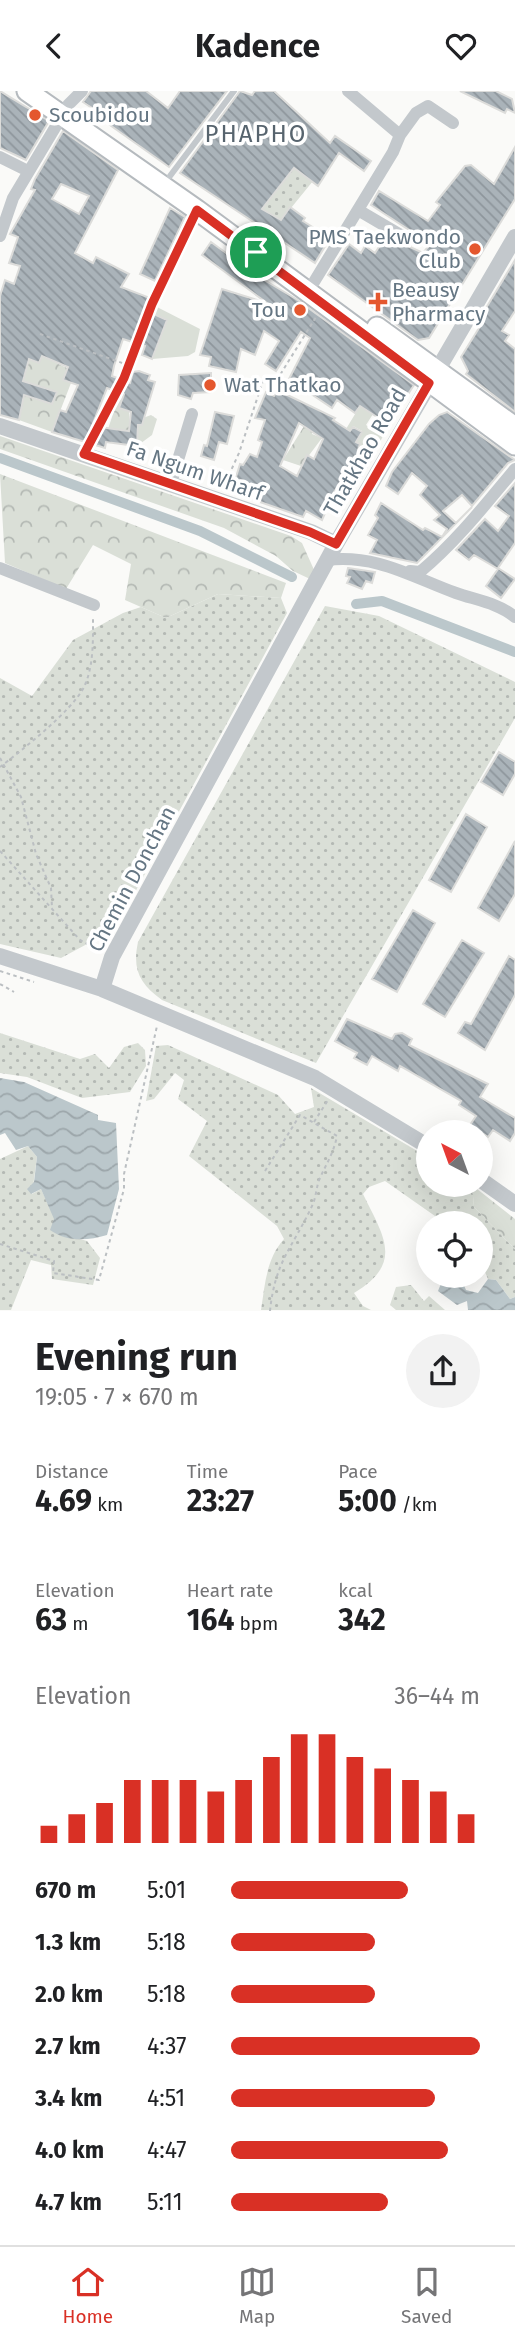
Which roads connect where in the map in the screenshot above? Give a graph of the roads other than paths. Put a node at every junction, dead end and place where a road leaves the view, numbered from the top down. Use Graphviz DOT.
graph roads {
  1 [pos="27,91"];
  2 [pos="50,91"];
  3 [pos="82,91"];
  4 [pos="234,91"];
  5 [pos="348,91"];
  6 [pos="65,111"];
  7 [pos="453,123"];
  8 [pos="400,135"];
  9 [pos="0,157"];
  10 [pos="28,171"];
  11 [pos="170,176"];
  12 [pos="358,210"];
  13 [pos="0,236"];
  14 [pos="404,237"];
  15 [pos="515,237"];
  16 [pos="314,282"];
  17 [pos="433,377"];
  18 [pos="192,414"];
  19 [pos="0,426"];
  20 [pos="515,427"];
  21 [pos="515,445"];
  22 [pos="515,470"];
  23 [pos="171,483"];
  24 [pos="336,544"];
  25 [pos="327,560"];
  26 [pos="0,568"];
  27 [pos="407,571"];
  28 [pos="94,605"];
  29 [pos="509,605"];
  30 [pos="515,617"];
  31 [pos="0,956"];
  32 [pos="102,989"];
  33 [pos="416,1139"];
  34 [pos="494,1189"];
  35 [pos="515,1204"];
  1 -- 6 [label="main road"];
  2 -- 6 [label="main road"];
  3 -- 6 [label="street"];
  4 -- 11 [label="lane"];
  5 -- 8 [label="street"];
  6 -- 10 [label="street"];
  6 -- 11 [label="main road"];
  6 -- 17 [label="main road"];
  7 -- 8 [label="street"];
  8 -- 12 [label="street"];
  9 -- 10 [label="street"];
  10 -- 13 [label="street"];
  11 -- 16 [label="main road"];
  12 -- 14 [label="street"];
  12 -- 16 [label="street"];
  15 -- 17 [label="street, Thatkhao Road"];
  16 -- 17 [label="main road"];
  17 -- 20 [label="main road"];
  17 -- 21 [label="main road"];
  17 -- 24 [label="street, Thatkhao Road"];
  18 -- 23 [label="street"];
  19 -- 23 [label="street, Fa Ngum Wharf"];
  22 -- 27 [label="street"];
  23 -- 24 [label="street, Fa Ngum Wharf"];
  24 -- 25 [label="street, Chemin Donchan"];
  25 -- 27 [label="street"];
  25 -- 32 [label="street, Chemin Donchan"];
  26 -- 28 [label="street"];
  27 -- 29 [label="street"];
  29 -- 30 [label="street"];
  31 -- 32 [label="street"];
  32 -- 33 [label="street"];
  34 -- 35 [label="street"];
}
